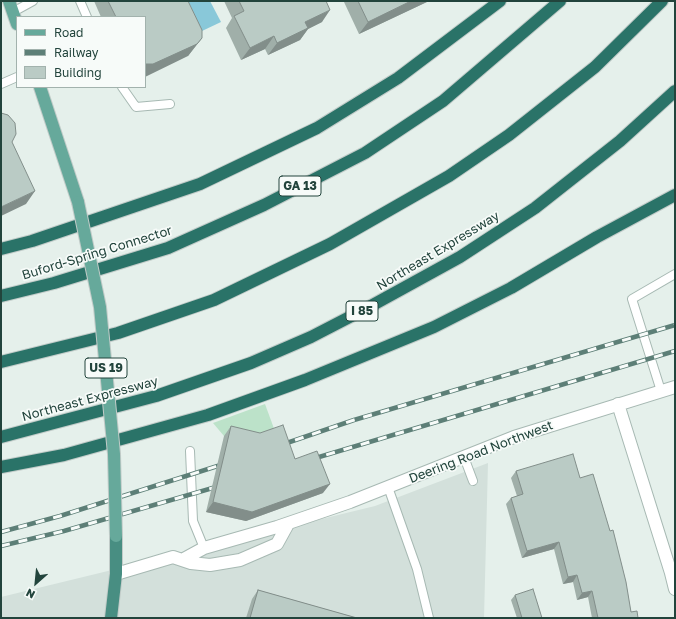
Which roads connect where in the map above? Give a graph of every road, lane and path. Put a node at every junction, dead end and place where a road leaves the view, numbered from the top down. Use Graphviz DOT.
graph roads {
  1 [pos="4,1"];
  2 [pos="33,1"];
  3 [pos="80,1"];
  4 [pos="500,1"];
  5 [pos="560,1"];
  6 [pos="662,1"];
  7 [pos="1,2"];
  8 [pos="11,6"];
  9 [pos="87,16"];
  10 [pos="16,21"];
  11 [pos="16,76"];
  12 [pos="1,84"];
  13 [pos="40,88"];
  14 [pos="123,88"];
  15 [pos="675,91"];
  16 [pos="170,104"];
  17 [pos="675,195"];
  18 [pos="1,249"];
  19 [pos="675,274"];
  20 [pos="1,296"];
  21 [pos="1,362"];
  22 [pos="675,387"];
  23 [pos="660,391"];
  24 [pos="618,404"];
  25 [pos="1,437"];
  26 [pos="190,451"];
  27 [pos="464,457"];
  28 [pos="1,467"];
  29 [pos="473,481"];
  30 [pos="388,487"];
  31 [pos="288,524"];
  32 [pos="116,536"];
  33 [pos="204,548"];
  34 [pos="182,560"];
  35 [pos="116,574"];
  36 [pos="674,581"];
  37 [pos="111,618"];
  38 [pos="428,618"];
  1 -- 7 [label="lane"];
  2 -- 8 [label="lane"];
  3 -- 9 [label="lane"];
  4 -- 18 [label="highway"];
  5 -- 20 [label="highway, Buford-Spring Connector / GA 13"];
  6 -- 21 [label="highway"];
  8 -- 10 [label="main road"];
  11 -- 12 [label="lane"];
  13 -- 32 [label="main road, US 19, bridge"];
  14 -- 16 [label="lane"];
  15 -- 25 [label="highway, Northeast Expressway / I 85"];
  17 -- 28 [label="highway"];
  19 -- 23 [label="lane"];
  22 -- 23 [label="street, Deering Road Northwest"];
  23 -- 24 [label="street, Deering Road Northwest"];
  24 -- 27 [label="street, Deering Road Northwest"];
  24 -- 36 [label="street"];
  26 -- 33 [label="lane"];
  27 -- 29 [label="lane"];
  27 -- 30 [label="street, Deering Road Northwest"];
  30 -- 31 [label="street, Deering Road Northwest"];
  30 -- 38 [label="lane"];
  31 -- 33 [label="street, Deering Road Northwest"];
  31 -- 34 [label="street, Deering Road Northwest"];
  32 -- 35 [label="highway, US 19"];
  33 -- 34 [label="street, Deering Road Northwest"];
  34 -- 35 [label="street, Deering Road Northwest"];
  35 -- 37 [label="highway, US 19"];
}
